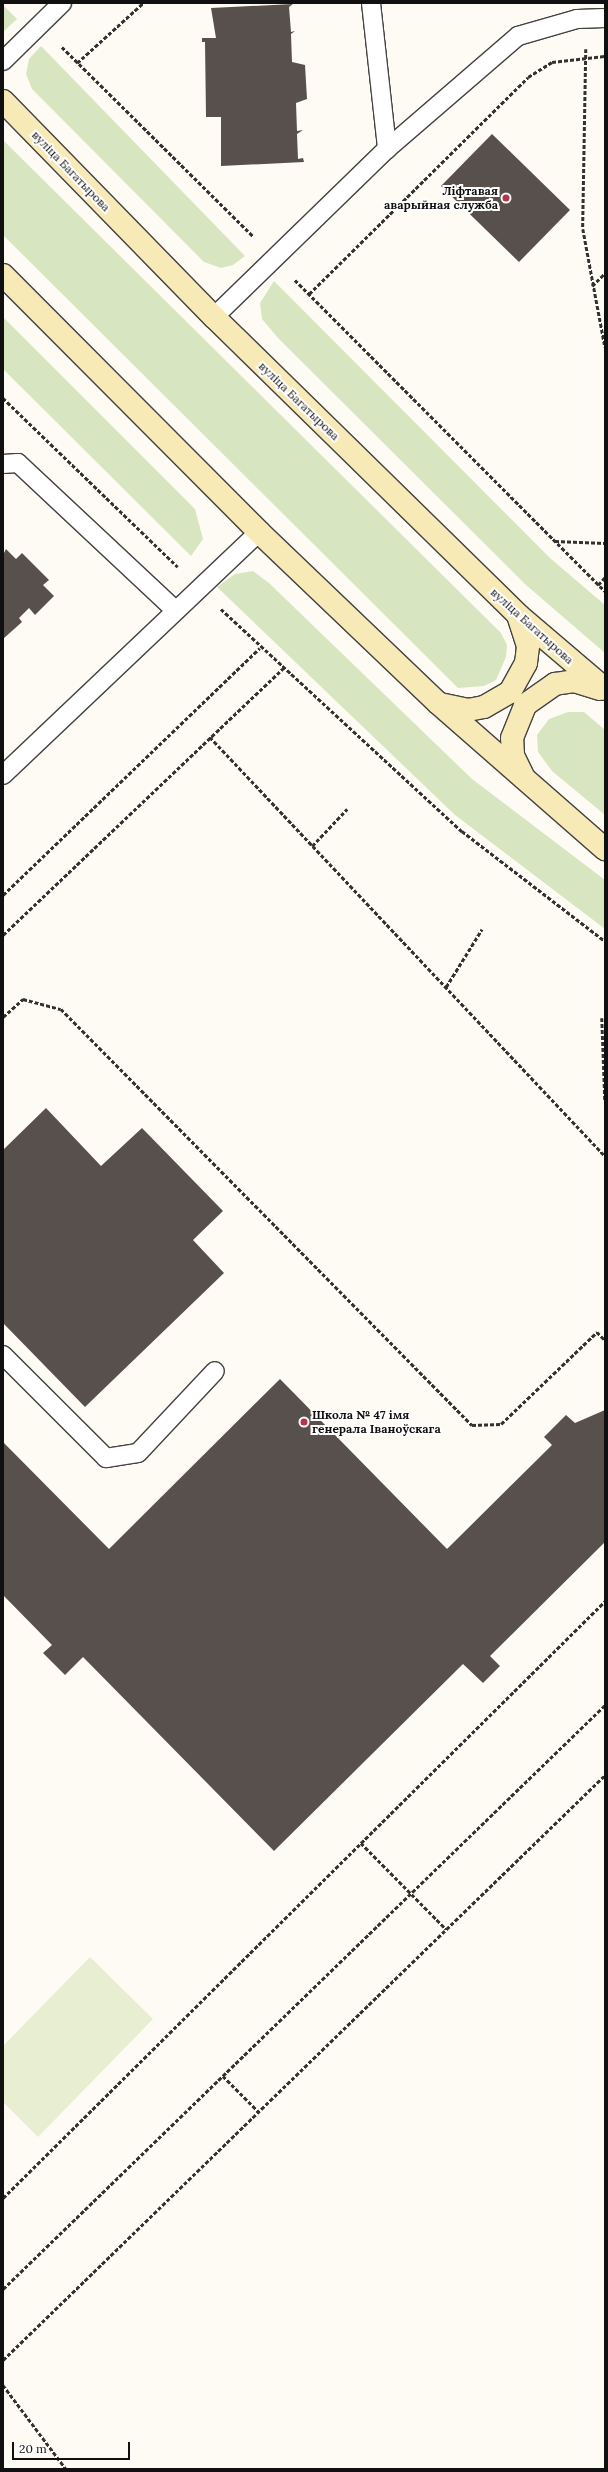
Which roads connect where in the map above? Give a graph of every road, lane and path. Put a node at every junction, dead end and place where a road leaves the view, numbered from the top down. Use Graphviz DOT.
graph roads {
  1 [pos="62,3"];
  2 [pos="143,3"];
  3 [pos="371,3"];
  4 [pos="605,18"];
  5 [pos="577,19"];
  6 [pos="40,24"];
  7 [pos="605,56"];
  8 [pos="588,57"];
  9 [pos="3,61"];
  10 [pos="77,63"];
  11 [pos="3,101"];
  12 [pos="387,149"];
  13 [pos="274,258"];
  14 [pos="605,273"];
  15 [pos="3,275"];
  16 [pos="591,286"];
  17 [pos="309,294"];
  18 [pos="214,317"];
  19 [pos="605,347"];
  20 [pos="3,398"];
  21 [pos="3,464"];
  22 [pos="260,532"];
  23 [pos="555,541"];
  24 [pos="605,543"];
  25 [pos="605,577"];
  26 [pos="598,585"];
  27 [pos="200,588"];
  28 [pos="605,592"];
  29 [pos="176,611"];
  30 [pos="518,615"];
  31 [pos="260,648"];
  32 [pos="283,668"];
  33 [pos="605,690"];
  34 [pos="438,703"];
  35 [pos="210,737"];
  36 [pos="3,774"];
  37 [pos="529,786"];
  38 [pos="347,809"];
  39 [pos="312,846"];
  40 [pos="605,848"];
  41 [pos="3,895"];
  42 [pos="482,929"];
  43 [pos="3,935"];
  44 [pos="605,941"];
  45 [pos="446,987"];
  46 [pos="3,1017"];
  47 [pos="602,1018"];
  48 [pos="605,1100"];
  49 [pos="605,1156"];
  50 [pos="605,1340"];
  51 [pos="3,1355"];
  52 [pos="215,1371"];
  53 [pos="605,1601"];
  54 [pos="605,1705"];
  55 [pos="605,1775"];
  56 [pos="361,1843"];
  57 [pos="411,1894"];
  58 [pos="446,1929"];
  59 [pos="223,2076"];
  60 [pos="259,2112"];
  61 [pos="3,2198"];
  62 [pos="3,2289"];
  63 [pos="3,2360"];
  64 [pos="3,2385"];
  65 [pos="66,2469"];
  1 -- 6 [label="lane"];
  2 -- 10 [label="path"];
  3 -- 12 [label="lane"];
  4 -- 5 [label="lane"];
  5 -- 8 [label="path"];
  5 -- 12 [label="lane"];
  6 -- 9 [label="lane"];
  6 -- 10 [label="path"];
  7 -- 8 [label="path"];
  8 -- 16 [label="path"];
  8 -- 17 [label="path"];
  10 -- 13 [label="path"];
  11 -- 18 [label="street, вуліца Багатырова"];
  12 -- 13 [label="lane"];
  13 -- 17 [label="path"];
  13 -- 18 [label="lane"];
  14 -- 16 [label="path"];
  15 -- 22 [label="street"];
  16 -- 19 [label="path"];
  17 -- 23 [label="path"];
  18 -- 30 [label="street, вуліца Багатырова"];
  20 -- 27 [label="path"];
  21 -- 29 [label="lane"];
  22 -- 27 [label="lane"];
  22 -- 34 [label="street"];
  23 -- 24 [label="path"];
  23 -- 26 [label="path"];
  25 -- 26 [label="path"];
  26 -- 28 [label="path"];
  27 -- 29 [label="lane"];
  27 -- 31 [label="path"];
  29 -- 36 [label="lane"];
  30 -- 33 [label="street, вуліца Багатырова"];
  30 -- 34 [label="street"];
  31 -- 32 [label="path"];
  31 -- 41 [label="path"];
  32 -- 35 [label="path"];
  32 -- 44 [label="path"];
  33 -- 37 [label="street"];
  34 -- 37 [label="street"];
  35 -- 39 [label="path"];
  35 -- 43 [label="path"];
  37 -- 40 [label="street"];
  38 -- 39 [label="path"];
  39 -- 45 [label="path"];
  42 -- 45 [label="path"];
  45 -- 49 [label="path"];
  46 -- 50 [label="path"];
  47 -- 48 [label="path"];
  51 -- 52 [label="lane"];
  53 -- 56 [label="path"];
  54 -- 57 [label="path"];
  55 -- 58 [label="path"];
  56 -- 57 [label="path"];
  56 -- 61 [label="path"];
  57 -- 58 [label="path"];
  57 -- 59 [label="path"];
  58 -- 60 [label="path"];
  59 -- 60 [label="path"];
  59 -- 62 [label="path"];
  60 -- 63 [label="path"];
  64 -- 65 [label="path"];
}
